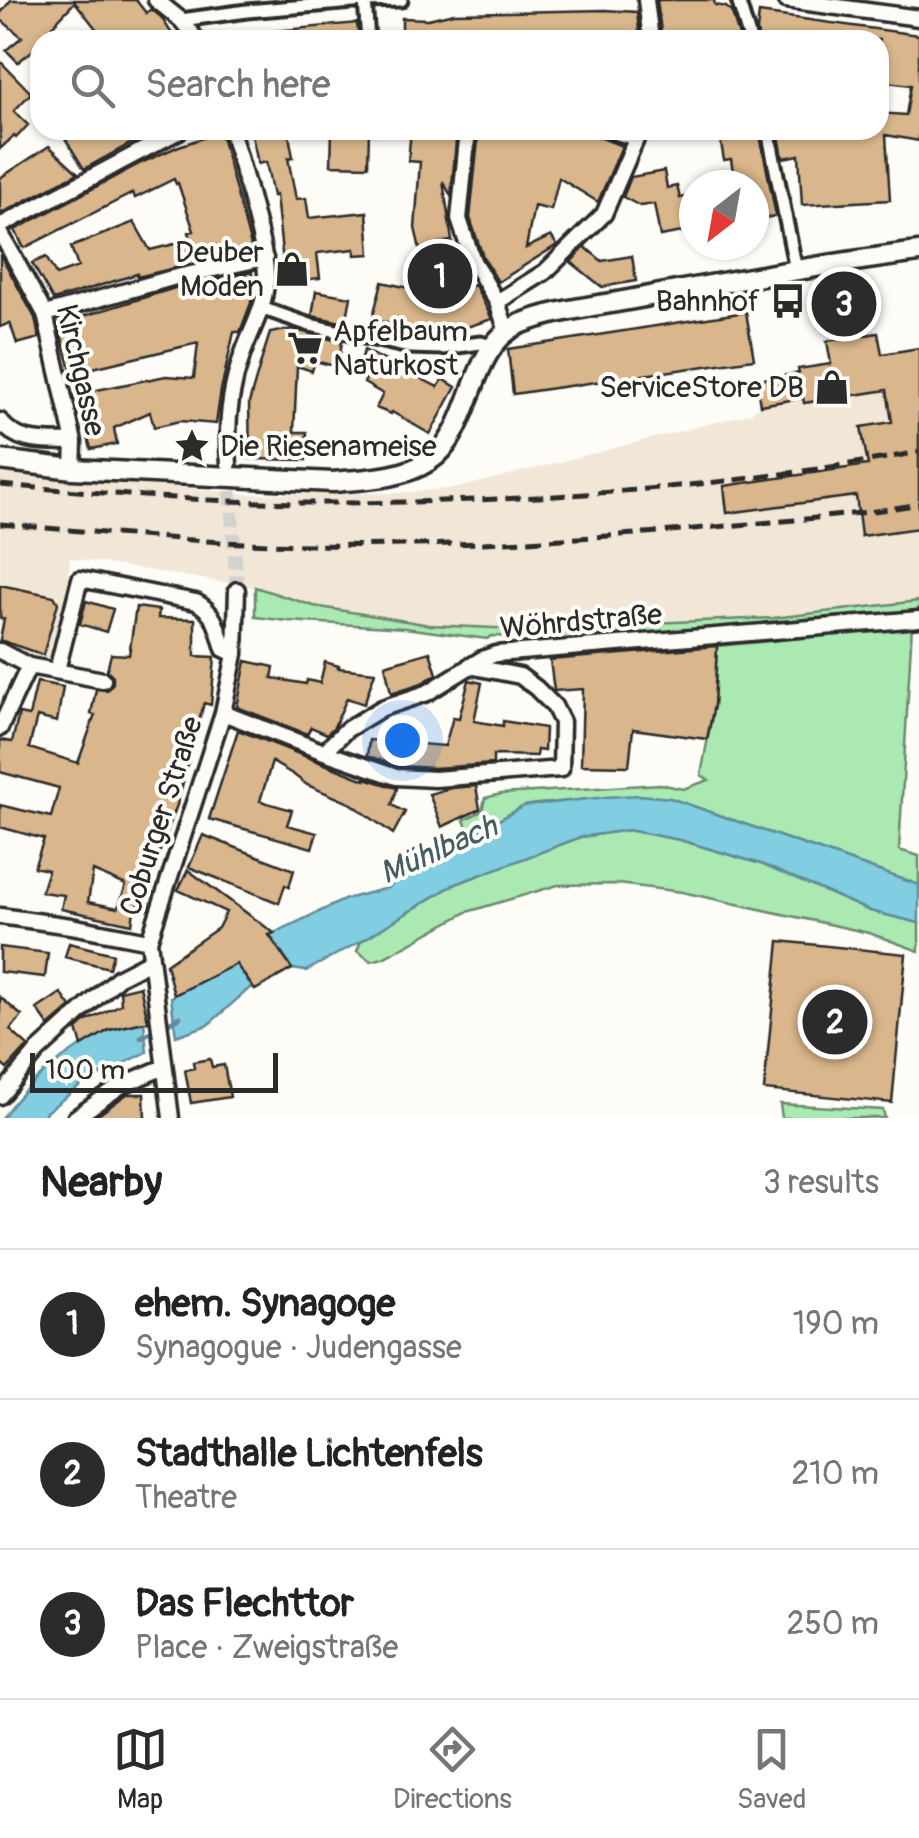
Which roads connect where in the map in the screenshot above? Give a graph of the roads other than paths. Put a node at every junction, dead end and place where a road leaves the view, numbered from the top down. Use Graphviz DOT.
graph roads {
  1 [pos="156,0"];
  2 [pos="400,0"];
  3 [pos="646,0"];
  4 [pos="738,0"];
  5 [pos="786,0"];
  6 [pos="365,1"];
  7 [pos="919,18"];
  8 [pos="181,20"];
  9 [pos="189,30"];
  10 [pos="367,30"];
  11 [pos="650,30"];
  12 [pos="747,30"];
  13 [pos="162,140"];
  14 [pos="234,140"];
  15 [pos="467,140"];
  16 [pos="636,140"];
  17 [pos="770,140"];
  18 [pos="0,229"];
  19 [pos="918,252"];
  20 [pos="264,258"];
  21 [pos="796,270"];
  22 [pos="497,302"];
  23 [pos="262,308"];
  24 [pos="46,314"];
  25 [pos="508,331"];
  26 [pos="491,346"];
  27 [pos="0,422"];
  28 [pos="74,442"];
  29 [pos="0,460"];
  30 [pos="229,464"];
  31 [pos="73,469"];
  32 [pos="237,590"];
  33 [pos="919,619"];
  34 [pos="0,651"];
  35 [pos="235,654"];
  36 [pos="30,666"];
  37 [pos="469,666"];
  38 [pos="57,670"];
  39 [pos="102,680"];
  40 [pos="223,713"];
  41 [pos="0,728"];
  42 [pos="324,752"];
  43 [pos="0,916"];
  44 [pos="148,941"];
  45 [pos="150,962"];
  46 [pos="164,1061"];
  47 [pos="0,1096"];
  48 [pos="75,1118"];
  49 [pos="170,1118"];
  1 -- 8 [label="street"];
  2 -- 6 [label="street"];
  3 -- 11 [label="street"];
  4 -- 12 [label="street"];
  5 -- 7 [label="street"];
  6 -- 8 [label="street"];
  6 -- 10 [label="street"];
  8 -- 9 [label="street"];
  13 -- 18 [label="street"];
  14 -- 20 [label="street"];
  15 -- 22 [label="street"];
  16 -- 22 [label="street"];
  17 -- 21 [label="street"];
  18 -- 24 [label="street, Kirchgasse"];
  19 -- 21 [label="street"];
  20 -- 23 [label="street"];
  20 -- 24 [label="street"];
  21 -- 25 [label="street"];
  22 -- 25 [label="street"];
  23 -- 26 [label="street"];
  23 -- 30 [label="street"];
  24 -- 28 [label="street, Kirchgasse"];
  25 -- 26 [label="street"];
  26 -- 31 [label="street"];
  27 -- 28 [label="street"];
  28 -- 31 [label="street, Kirchgasse"];
  29 -- 31 [label="street"];
  32 -- 35 [label="street, Coburger Straße"];
  33 -- 37 [label="street, Wöhrdstraße"];
  34 -- 36 [label="street"];
  35 -- 38 [label="street"];
  35 -- 40 [label="street, Coburger Straße"];
  36 -- 38 [label="street"];
  36 -- 41 [label="street"];
  37 -- 42 [label="street, Wöhrdstraße"];
  37 -- 42 [label="street"];
  38 -- 39 [label="street"];
  40 -- 42 [label="street"];
  40 -- 44 [label="street, Coburger Straße"];
  43 -- 44 [label="street"];
  44 -- 45 [label="street, Coburger Straße"];
  45 -- 46 [label="street, Coburger Straße"];
  45 -- 47 [label="street"];
  46 -- 48 [label="street"];
  46 -- 49 [label="street, Coburger Straße"];
}
